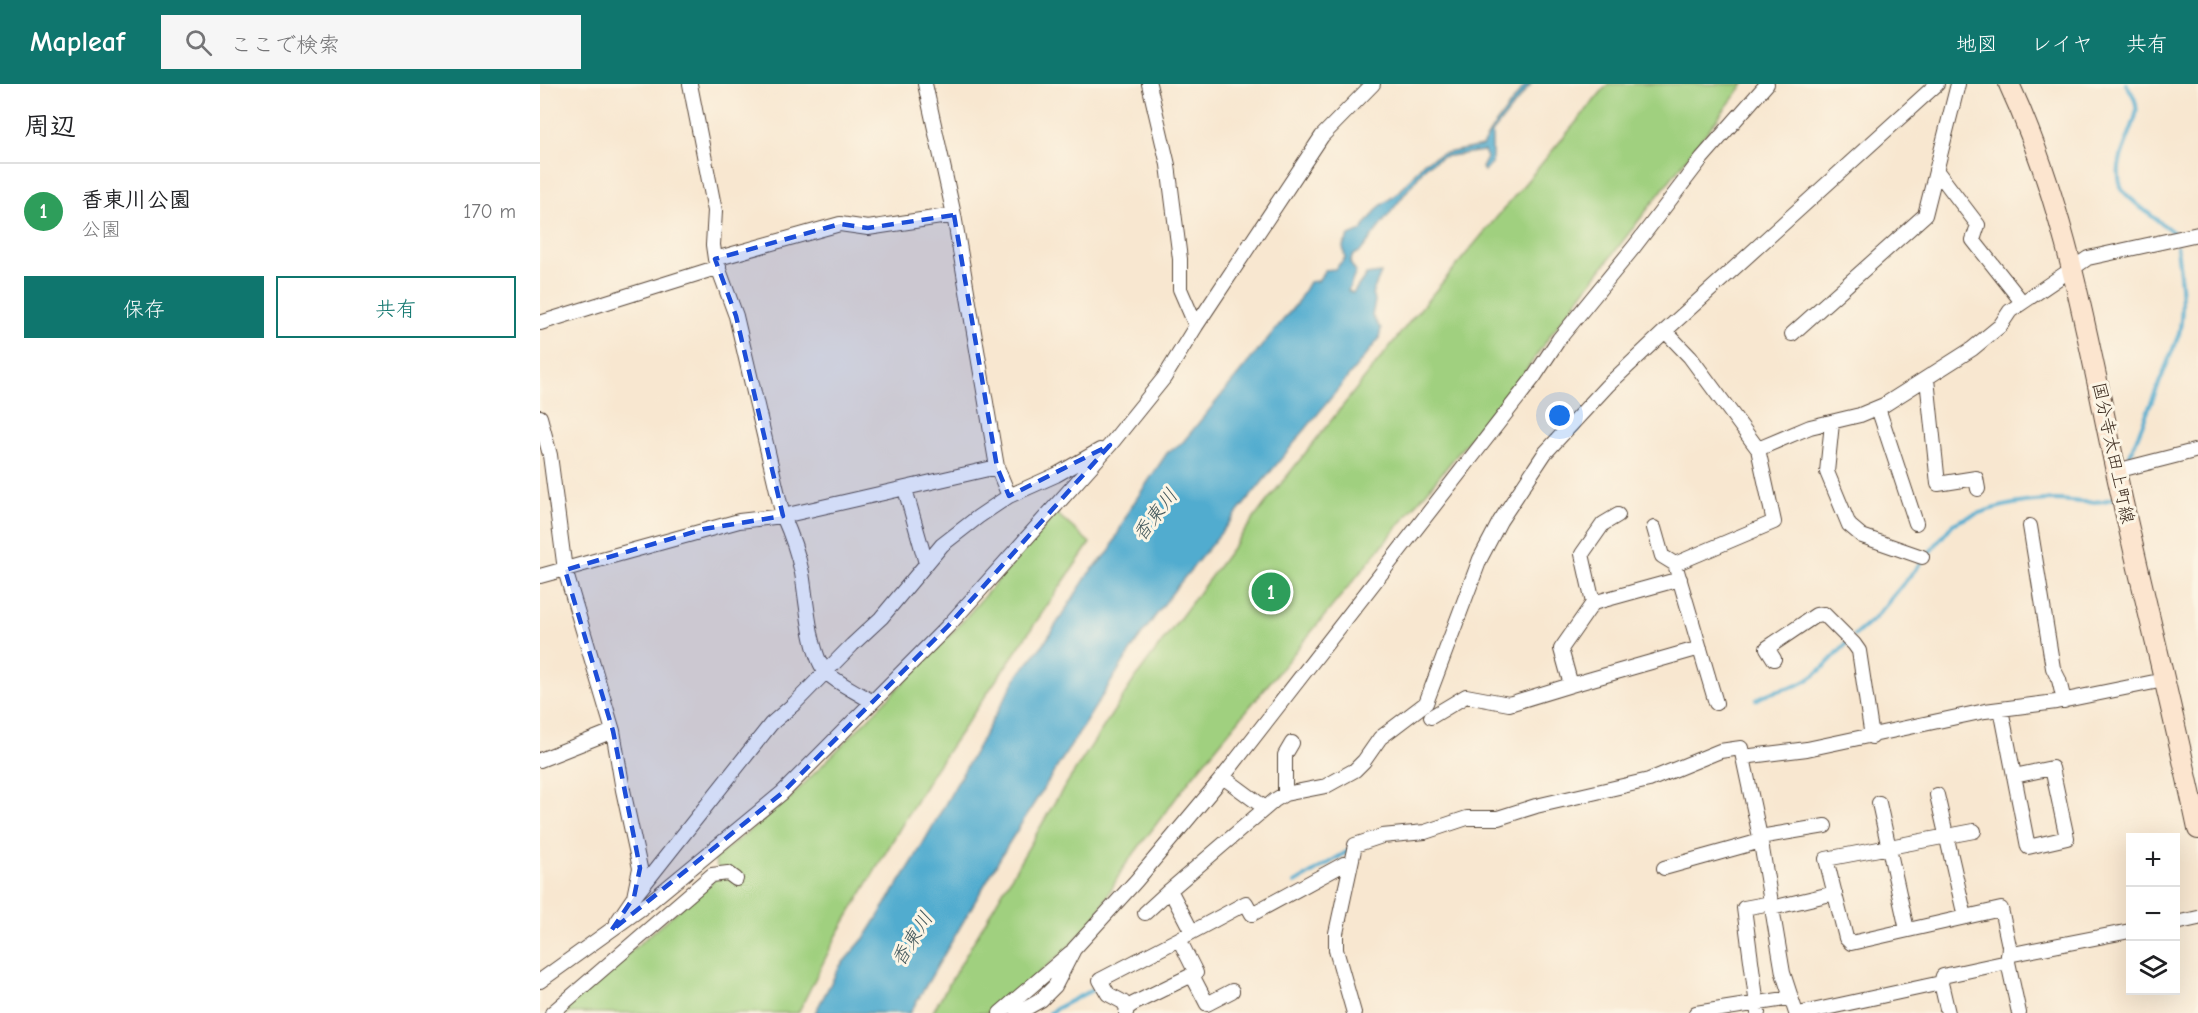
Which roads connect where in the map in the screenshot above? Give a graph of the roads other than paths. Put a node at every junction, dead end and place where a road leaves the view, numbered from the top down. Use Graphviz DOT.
graph roads {
  1 [pos="690,84"];
  2 [pos="925,84"];
  3 [pos="1149,84"];
  4 [pos="1373,84"];
  5 [pos="1767,84"];
  6 [pos="1937,84"];
  7 [pos="1958,84"];
  8 [pos="2009,84"];
  9 [pos="1936,170"];
  10 [pos="954,215"];
  11 [pos="2198,234"];
  12 [pos="717,263"];
  13 [pos="2073,268"];
  14 [pos="2022,302"];
  15 [pos="540,323"];
  16 [pos="1196,326"];
  17 [pos="1665,331"];
  18 [pos="1792,334"];
  19 [pos="1927,379"];
  20 [pos="1878,408"];
  21 [pos="540,417"];
  22 [pos="1832,423"];
  23 [pos="1110,445"];
  24 [pos="1758,449"];
  25 [pos="2198,450"];
  26 [pos="997,467"];
  27 [pos="2116,471"];
  28 [pos="1978,489"];
  29 [pos="908,496"];
  30 [pos="1009,496"];
  31 [pos="1618,515"];
  32 [pos="783,516"];
  33 [pos="1916,523"];
  34 [pos="2030,526"];
  35 [pos="1654,528"];
  36 [pos="1922,557"];
  37 [pos="926,563"];
  38 [pos="1675,564"];
  39 [pos="564,570"];
  40 [pos="540,576"];
  41 [pos="1680,579"];
  42 [pos="1593,603"];
  43 [pos="1700,648"];
  44 [pos="1774,659"];
  45 [pos="826,672"];
  46 [pos="2164,680"];
  47 [pos="1571,685"];
  48 [pos="2064,701"];
  49 [pos="872,702"];
  50 [pos="1716,703"];
  51 [pos="2001,709"];
  52 [pos="1431,717"];
  53 [pos="613,731"];
  54 [pos="1872,736"];
  55 [pos="1292,743"];
  56 [pos="1743,757"];
  57 [pos="540,760"];
  58 [pos="2014,776"];
  59 [pos="1223,777"];
  60 [pos="1285,794"];
  61 [pos="1937,795"];
  62 [pos="1879,803"];
  63 [pos="1264,808"];
  64 [pos="1825,826"];
  65 [pos="2198,829"];
  66 [pos="1974,831"];
  67 [pos="1947,836"];
  68 [pos="1760,839"];
  69 [pos="1888,847"];
  70 [pos="1352,854"];
  71 [pos="1664,868"];
  72 [pos="736,879"];
  73 [pos="1170,890"];
  74 [pos="1834,893"];
  75 [pos="634,897"];
  76 [pos="1772,906"];
  77 [pos="1145,914"];
  78 [pos="1965,917"];
  79 [pos="2198,918"];
  80 [pos="2180,921"];
  81 [pos="1907,930"];
  82 [pos="611,931"];
  83 [pos="2126,932"];
  84 [pos="1184,940"];
  85 [pos="1074,950"];
  86 [pos="2008,958"];
  87 [pos="1192,975"];
  88 [pos="540,981"];
  89 [pos="1941,983"];
  90 [pos="1232,992"];
  91 [pos="1791,998"];
  92 [pos="1758,1008"];
  93 [pos="1127,1011"];
  94 [pos="552,1013"];
  95 [pos="1000,1013"];
  96 [pos="1018,1013"];
  97 [pos="1354,1013"];
  98 [pos="1696,1013"];
  99 [pos="1796,1013"];
  100 [pos="1803,1013"];
  101 [pos="1948,1013"];
  102 [pos="2019,1013"];
  1 -- 12 [label="street"];
  2 -- 10 [label="street"];
  3 -- 16 [label="street"];
  4 -- 16 [label="street"];
  5 -- 59 [label="street"];
  6 -- 17 [label="street"];
  7 -- 9 [label="street"];
  8 -- 13 [label="main road, 国分寺太田上町線"];
  9 -- 14 [label="street"];
  9 -- 18 [label="street"];
  10 -- 12 [label="street"];
  10 -- 26 [label="street"];
  11 -- 13 [label="street"];
  12 -- 15 [label="street"];
  12 -- 32 [label="street"];
  13 -- 14 [label="street"];
  13 -- 27 [label="main road, 国分寺太田上町線"];
  14 -- 19 [label="street"];
  16 -- 23 [label="street"];
  17 -- 24 [label="street"];
  17 -- 60 [label="street"];
  19 -- 20 [label="street"];
  19 -- 28 [label="street"];
  20 -- 22 [label="street"];
  20 -- 33 [label="street"];
  21 -- 39 [label="street"];
  22 -- 24 [label="street"];
  22 -- 36 [label="street"];
  23 -- 30 [label="street"];
  23 -- 49 [label="street"];
  24 -- 38 [label="street"];
  25 -- 27 [label="street"];
  26 -- 30 [label="street"];
  26 -- 32 [label="street"];
  27 -- 46 [label="main road, 国分寺太田上町線"];
  29 -- 37 [label="street"];
  30 -- 37 [label="street"];
  31 -- 42 [label="street"];
  32 -- 39 [label="street"];
  32 -- 45 [label="street"];
  34 -- 48 [label="street"];
  35 -- 38 [label="street"];
  37 -- 45 [label="street"];
  38 -- 41 [label="street"];
  39 -- 40 [label="street"];
  39 -- 53 [label="street"];
  41 -- 42 [label="street"];
  41 -- 43 [label="street"];
  42 -- 47 [label="street"];
  43 -- 47 [label="street"];
  43 -- 50 [label="street"];
  44 -- 54 [label="street"];
  45 -- 49 [label="street"];
  45 -- 75 [label="street"];
  46 -- 48 [label="street"];
  46 -- 65 [label="main road, 国分寺太田上町線"];
  47 -- 52 [label="street"];
  48 -- 51 [label="street"];
  49 -- 82 [label="street"];
  51 -- 54 [label="street"];
  51 -- 58 [label="street"];
  53 -- 57 [label="street"];
  53 -- 75 [label="street"];
  54 -- 56 [label="street"];
  55 -- 60 [label="street"];
  56 -- 68 [label="street"];
  56 -- 70 [label="street"];
  58 -- 58 [label="street"];
  59 -- 63 [label="street"];
  59 -- 85 [label="street"];
  60 -- 63 [label="street"];
  61 -- 67 [label="street"];
  62 -- 69 [label="street"];
  63 -- 73 [label="street"];
  64 -- 68 [label="street"];
  66 -- 67 [label="street"];
  67 -- 69 [label="street"];
  67 -- 78 [label="street"];
  68 -- 71 [label="street"];
  68 -- 76 [label="street"];
  69 -- 74 [label="street"];
  69 -- 81 [label="street"];
  70 -- 84 [label="street"];
  70 -- 97 [label="street"];
  72 -- 94 [label="street"];
  73 -- 77 [label="street"];
  73 -- 84 [label="street"];
  74 -- 76 [label="street"];
  74 -- 81 [label="street"];
  75 -- 82 [label="street"];
  76 -- 91 [label="street"];
  76 -- 92 [label="street"];
  78 -- 81 [label="street"];
  78 -- 86 [label="street"];
  79 -- 80 [label="street"];
  82 -- 88 [label="street"];
  83 -- 86 [label="street"];
  84 -- 87 [label="street"];
  84 -- 93 [label="street"];
  85 -- 95 [label="street"];
  85 -- 96 [label="street"];
  86 -- 89 [label="street"];
  86 -- 102 [label="street"];
  87 -- 90 [label="street"];
  87 -- 93 [label="street"];
  89 -- 100 [label="street"];
  89 -- 101 [label="street"];
  91 -- 92 [label="street"];
  91 -- 99 [label="street"];
  92 -- 98 [label="street"];
}
